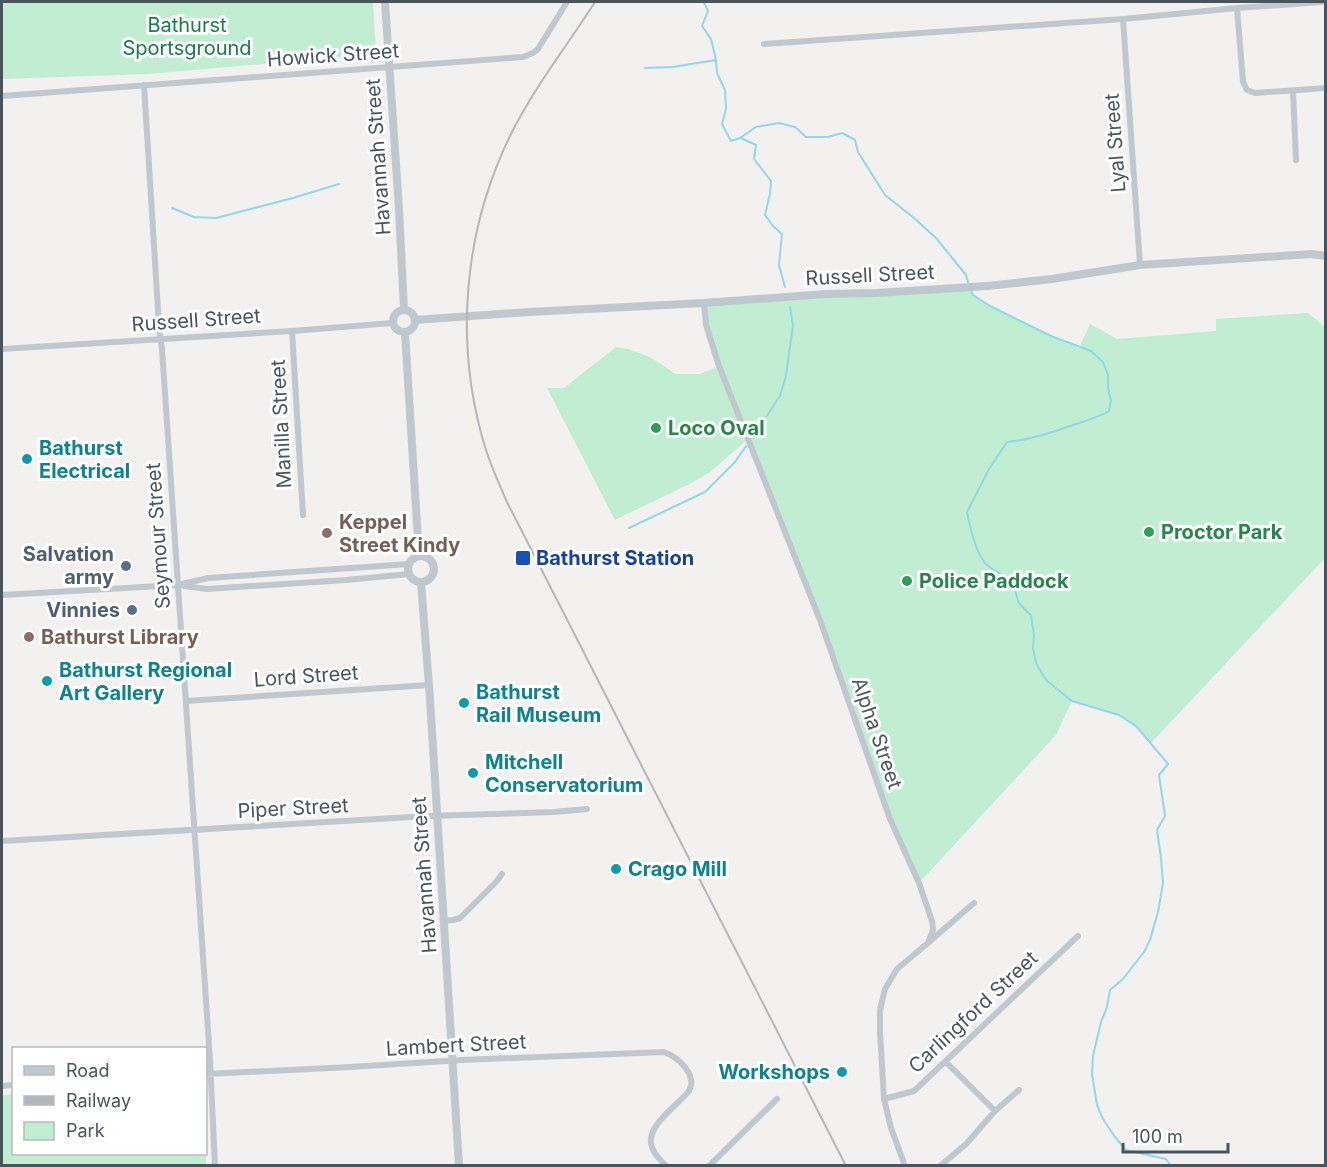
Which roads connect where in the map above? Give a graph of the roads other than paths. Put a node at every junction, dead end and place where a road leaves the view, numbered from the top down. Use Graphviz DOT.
graph roads {
  1 [pos="385,2"];
  2 [pos="567,2"];
  3 [pos="1323,2"];
  4 [pos="1237,8"];
  5 [pos="1123,19"];
  6 [pos="764,44"];
  7 [pos="389,67"];
  8 [pos="144,85"];
  9 [pos="1326,88"];
  10 [pos="1293,91"];
  11 [pos="2,96"];
  12 [pos="1296,160"];
  13 [pos="1326,256"];
  14 [pos="1140,265"];
  15 [pos="704,303"];
  16 [pos="404,310"];
  17 [pos="415,320"];
  18 [pos="392,322"];
  19 [pos="292,331"];
  20 [pos="405,333"];
  21 [pos="161,339"];
  22 [pos="2,349"];
  23 [pos="303,515"];
  24 [pos="419,556"];
  25 [pos="409,564"];
  26 [pos="345,569"];
  27 [pos="409,574"];
  28 [pos="251,575"];
  29 [pos="346,580"];
  30 [pos="421,582"];
  31 [pos="177,585"];
  32 [pos="252,585"];
  33 [pos="2,595"];
  34 [pos="429,685"];
  35 [pos="186,701"];
  36 [pos="587,809"];
  37 [pos="437,816"];
  38 [pos="194,830"];
  39 [pos="2,841"];
  40 [pos="502,874"];
  41 [pos="974,903"];
  42 [pos="444,921"];
  43 [pos="1078,936"];
  44 [pos="928,943"];
  45 [pos="206,1047"];
  46 [pos="207,1057"];
  47 [pos="452,1060"];
  48 [pos="946,1062"];
  49 [pos="208,1074"];
  50 [pos="1019,1090"];
  51 [pos="777,1099"];
  52 [pos="884,1099"];
  53 [pos="995,1111"];
  54 [pos="215,1166"];
  55 [pos="459,1166"];
  56 [pos="666,1166"];
  57 [pos="709,1166"];
  58 [pos="905,1166"];
  59 [pos="940,1166"];
  1 -- 7 [label="street, Havannah Street"];
  2 -- 7 [label="street, Howick Street"];
  3 -- 4 [label="street"];
  4 -- 5 [label="street"];
  4 -- 10 [label="street"];
  5 -- 6 [label="street"];
  5 -- 14 [label="street, Lyal Street"];
  7 -- 8 [label="street, Howick Street"];
  7 -- 16 [label="street, Havannah Street"];
  8 -- 11 [label="street, Howick Street"];
  8 -- 21 [label="street, Seymour Street"];
  9 -- 10 [label="street"];
  10 -- 12 [label="street"];
  13 -- 14 [label="street, Russell Street"];
  14 -- 15 [label="street, Russell Street"];
  15 -- 17 [label="street, Russell Street"];
  15 -- 44 [label="street, Alpha Street"];
  16 -- 17 [label="street"];
  16 -- 18 [label="street"];
  17 -- 20 [label="street"];
  18 -- 19 [label="street, Russell Street"];
  18 -- 20 [label="street"];
  19 -- 21 [label="street, Russell Street"];
  19 -- 23 [label="street, Manilla Street"];
  20 -- 24 [label="street"];
  21 -- 22 [label="street, Russell Street"];
  21 -- 31 [label="street, Seymour Street"];
  24 -- 25 [label="street"];
  24 -- 30 [label="street"];
  25 -- 26 [label="street"];
  25 -- 27 [label="street"];
  26 -- 28 [label="street"];
  26 -- 29 [label="street"];
  27 -- 29 [label="street"];
  27 -- 30 [label="street"];
  28 -- 31 [label="street"];
  28 -- 32 [label="street"];
  29 -- 32 [label="street"];
  30 -- 34 [label="street, Havannah Street"];
  31 -- 32 [label="street"];
  31 -- 33 [label="street"];
  31 -- 35 [label="street, Seymour Street"];
  34 -- 35 [label="street, Lord Street"];
  34 -- 37 [label="street, Havannah Street"];
  35 -- 38 [label="street, Seymour Street"];
  36 -- 37 [label="street, Piper Street"];
  37 -- 38 [label="street, Piper Street"];
  37 -- 42 [label="street, Havannah Street"];
  38 -- 39 [label="street, Piper Street"];
  38 -- 45 [label="street, Seymour Street"];
  40 -- 42 [label="street"];
  41 -- 44 [label="street"];
  42 -- 47 [label="street, Havannah Street"];
  43 -- 48 [label="street, Carlingford Street"];
  44 -- 52 [label="street"];
  46 -- 49 [label="street, Seymour Street"];
  47 -- 49 [label="street, Lambert Street"];
  47 -- 55 [label="street, Havannah Street"];
  47 -- 56 [label="street, Lambert Street"];
  48 -- 52 [label="street, Carlingford Street"];
  48 -- 53 [label="street"];
  49 -- 54 [label="street, Seymour Street"];
  50 -- 53 [label="street"];
  51 -- 57 [label="street"];
  52 -- 58 [label="street"];
  53 -- 59 [label="street"];
}
